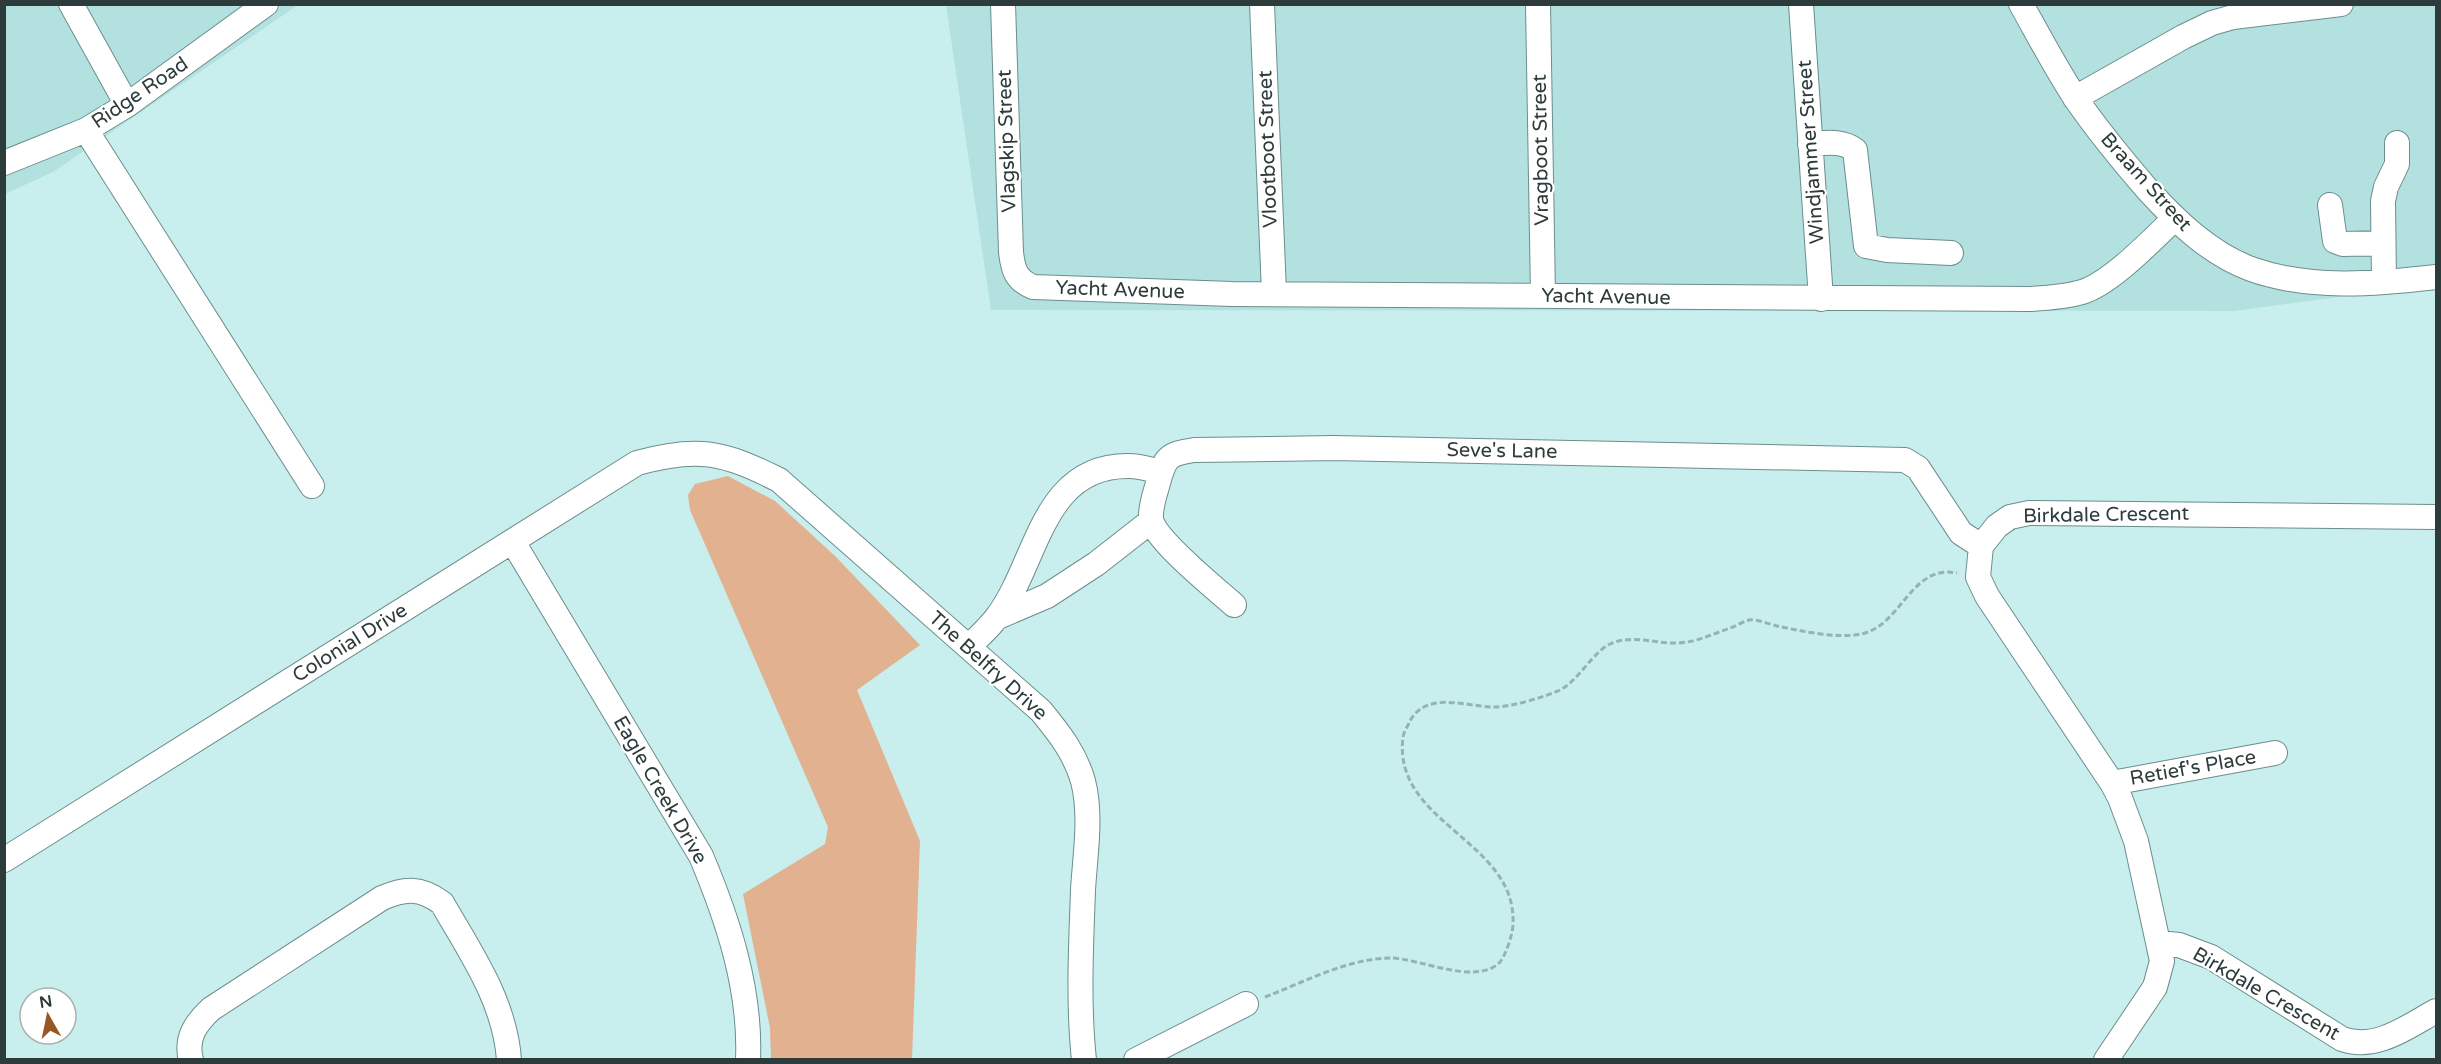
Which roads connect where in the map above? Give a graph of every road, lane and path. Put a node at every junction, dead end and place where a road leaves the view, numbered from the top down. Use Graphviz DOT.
graph roads {
  1 [pos="71,4"];
  2 [pos="266,4"];
  3 [pos="1003,4"];
  4 [pos="1262,4"];
  5 [pos="1538,4"];
  6 [pos="1801,4"];
  7 [pos="2021,4"];
  8 [pos="2341,4"];
  9 [pos="2075,98"];
  10 [pos="127,105"];
  11 [pos="86,130"];
  12 [pos="2397,143"];
  13 [pos="1810,144"];
  14 [pos="4,163"];
  15 [pos="2330,205"];
  16 [pos="2174,219"];
  17 [pos="2383,243"];
  18 [pos="1951,253"];
  19 [pos="1016,276"];
  20 [pos="2436,277"];
  21 [pos="2384,282"];
  22 [pos="1274,293"];
  23 [pos="1543,296"];
  24 [pos="1821,299"];
  25 [pos="705,453"];
  26 [pos="1161,472"];
  27 [pos="312,486"];
  28 [pos="2436,518"];
  29 [pos="1151,521"];
  30 [pos="513,542"];
  31 [pos="1981,546"];
  32 [pos="1978,577"];
  33 [pos="1234,605"];
  34 [pos="998,617"];
  35 [pos="969,647"];
  36 [pos="2276,753"];
  37 [pos="2112,783"];
  38 [pos="4,860"];
  39 [pos="2159,943"];
  40 [pos="1246,1004"];
  41 [pos="2436,1011"];
  42 [pos="191,1059"];
  43 [pos="509,1059"];
  44 [pos="748,1059"];
  45 [pos="1084,1059"];
  46 [pos="1136,1059"];
  47 [pos="2106,1059"];
  1 -- 10 [label="street"];
  2 -- 10 [label="street, Ridge Road"];
  3 -- 19 [label="street, Vlagskip Street"];
  4 -- 22 [label="street, Vlootboot Street"];
  5 -- 23 [label="street, Vragboot Street"];
  6 -- 13 [label="street, Windjammer Street"];
  7 -- 9 [label="street, Braam Street"];
  8 -- 9 [label="street"];
  9 -- 16 [label="street, Braam Street"];
  10 -- 11 [label="street, Ridge Road"];
  11 -- 14 [label="street, Ridge Road"];
  11 -- 27 [label="street"];
  12 -- 17 [label="street"];
  13 -- 18 [label="street"];
  13 -- 24 [label="street, Windjammer Street"];
  15 -- 17 [label="street"];
  16 -- 21 [label="street, Braam Street"];
  16 -- 24 [label="street, Yacht Avenue"];
  17 -- 21 [label="street"];
  19 -- 22 [label="street, Yacht Avenue"];
  20 -- 21 [label="street, Braam Street"];
  22 -- 23 [label="street, Yacht Avenue"];
  23 -- 24 [label="street, Yacht Avenue"];
  25 -- 30 [label="street, Colonial Drive"];
  25 -- 35 [label="street, The Belfry Drive"];
  26 -- 29 [label="street, Seve's Lane"];
  26 -- 31 [label="street, Seve's Lane"];
  26 -- 34 [label="street"];
  28 -- 31 [label="street, Birkdale Crescent"];
  29 -- 33 [label="street"];
  29 -- 34 [label="street"];
  30 -- 38 [label="street, Colonial Drive"];
  30 -- 44 [label="street, Eagle Creek Drive"];
  31 -- 32 [label="street"];
  32 -- 37 [label="street, Birkdale Crescent"];
  32 -- 40 [label="path"];
  34 -- 35 [label="street"];
  35 -- 45 [label="street, The Belfry Drive"];
  36 -- 37 [label="street, Retief's Place"];
  37 -- 39 [label="street, Birkdale Crescent"];
  39 -- 41 [label="street, Birkdale Crescent"];
  39 -- 47 [label="street, Birkdale Crescent"];
  40 -- 46 [label="street"];
  42 -- 43 [label="street"];
}
